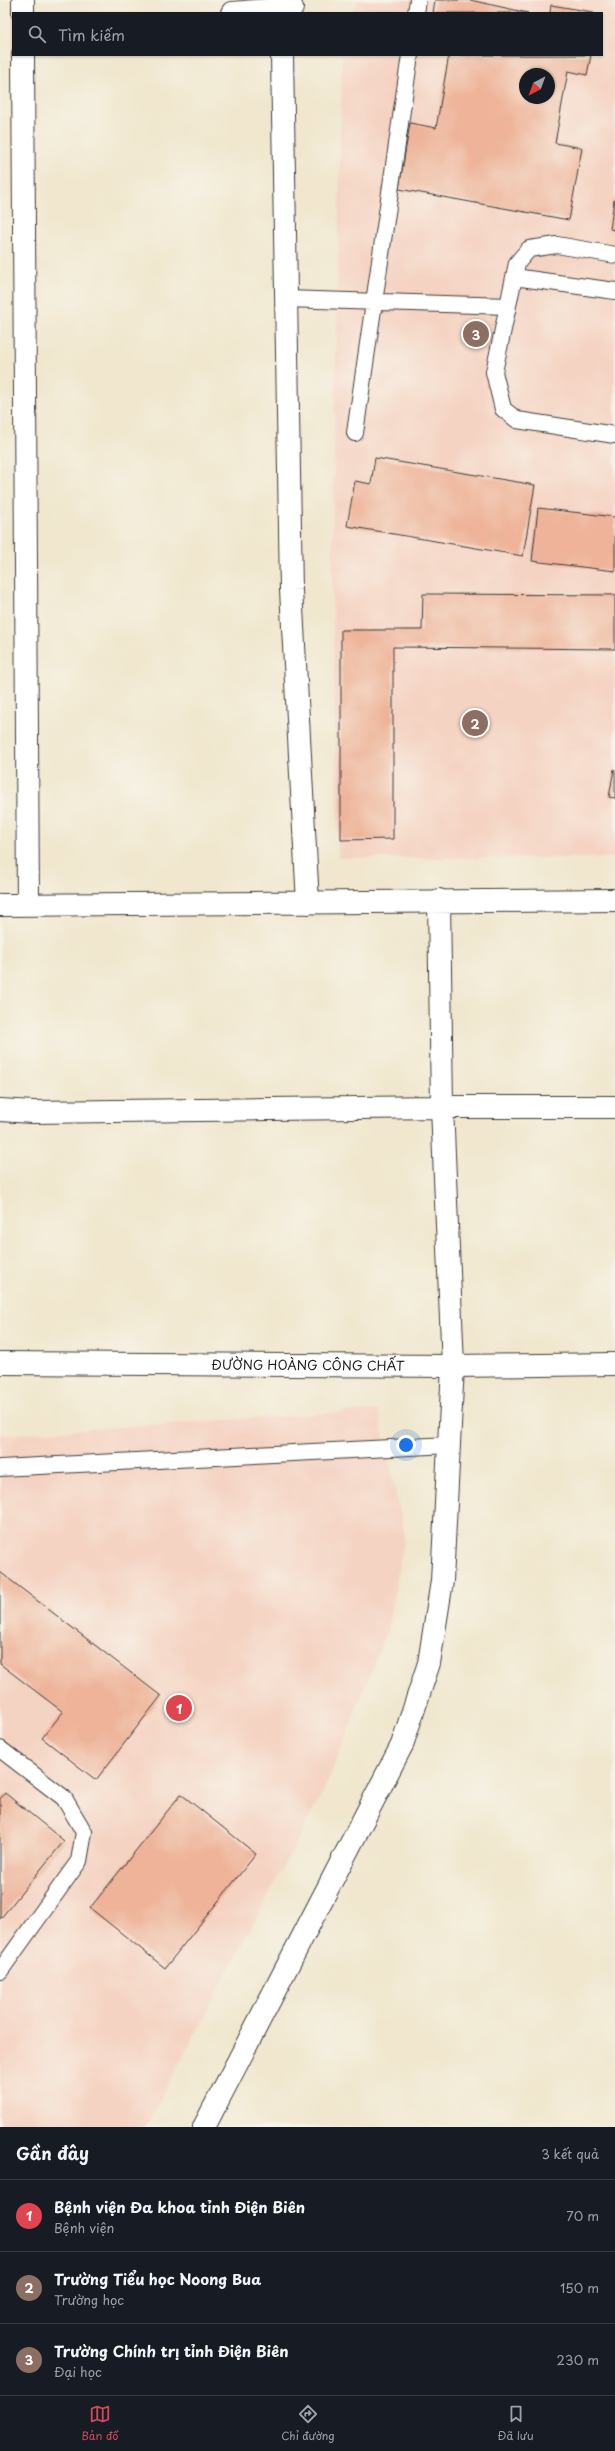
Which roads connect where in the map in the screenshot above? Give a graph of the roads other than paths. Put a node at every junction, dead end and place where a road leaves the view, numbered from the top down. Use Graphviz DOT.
graph roads {
  1 [pos="23,0"];
  2 [pos="418,0"];
  3 [pos="293,7"];
  4 [pos="23,12"];
  5 [pos="242,12"];
  6 [pos="416,12"];
  7 [pos="23,56"];
  8 [pos="282,56"];
  9 [pos="410,56"];
  10 [pos="615,255"];
  11 [pos="514,277"];
  12 [pos="615,290"];
  13 [pos="285,299"];
  14 [pos="375,303"];
  15 [pos="508,306"];
  16 [pos="355,433"];
  17 [pos="615,435"];
  18 [pos="439,900"];
  19 [pos="615,900"];
  20 [pos="308,903"];
  21 [pos="0,905"];
  22 [pos="28,905"];
  23 [pos="442,1107"];
  24 [pos="615,1108"];
  25 [pos="0,1110"];
  26 [pos="0,1363"];
  27 [pos="615,1364"];
  28 [pos="453,1366"];
  29 [pos="449,1445"];
  30 [pos="0,1468"];
  31 [pos="0,1749"];
  32 [pos="0,1971"];
  33 [pos="204,2127"];
  1 -- 4 [label="street"];
  2 -- 6 [label="lane"];
  3 -- 5 [label="street"];
  7 -- 22 [label="street"];
  8 -- 13 [label="street"];
  9 -- 14 [label="lane"];
  10 -- 11 [label="lane"];
  11 -- 12 [label="lane"];
  11 -- 15 [label="lane"];
  13 -- 14 [label="lane"];
  13 -- 20 [label="street"];
  14 -- 15 [label="lane"];
  14 -- 16 [label="lane"];
  15 -- 17 [label="lane"];
  18 -- 19 [label="street"];
  18 -- 20 [label="street"];
  18 -- 23 [label="street"];
  20 -- 22 [label="street"];
  21 -- 22 [label="street"];
  23 -- 24 [label="street"];
  23 -- 25 [label="street"];
  23 -- 28 [label="street"];
  26 -- 28 [label="street, ĐƯỜNG HOÀNG CÔNG CHẤT"];
  27 -- 28 [label="street, ĐƯỜNG HOÀNG CÔNG CHẤT"];
  28 -- 29 [label="street"];
  29 -- 30 [label="lane"];
  29 -- 33 [label="street"];
  31 -- 32 [label="lane"];
}
